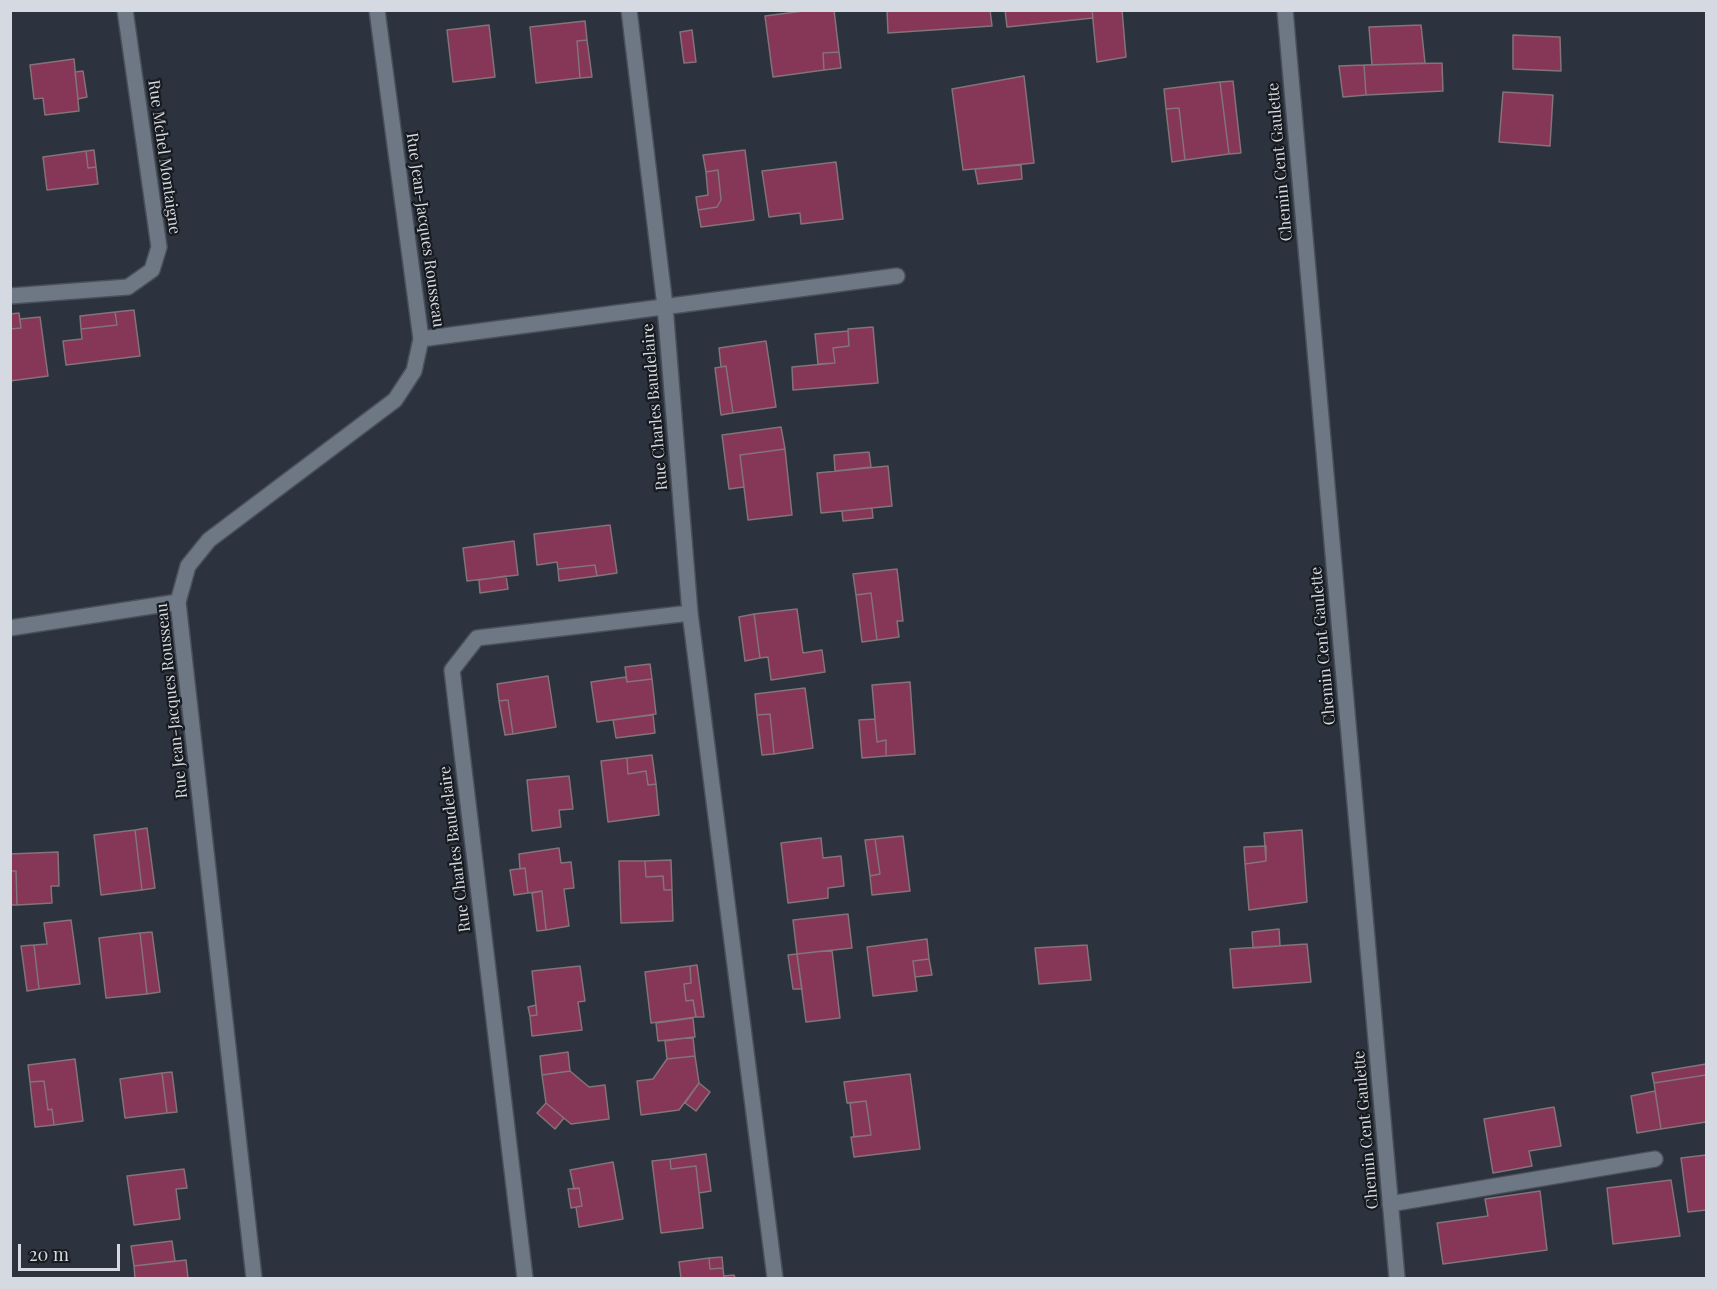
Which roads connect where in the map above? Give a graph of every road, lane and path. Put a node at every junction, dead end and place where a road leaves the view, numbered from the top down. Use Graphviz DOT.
graph roads {
  1 [pos="125,10"];
  2 [pos="377,10"];
  3 [pos="629,10"];
  4 [pos="1285,10"];
  5 [pos="897,276"];
  6 [pos="10,296"];
  7 [pos="665,306"];
  8 [pos="421,339"];
  9 [pos="178,602"];
  10 [pos="690,613"];
  11 [pos="10,628"];
  12 [pos="1655,1159"];
  13 [pos="1390,1204"];
  14 [pos="254,1278"];
  15 [pos="525,1278"];
  16 [pos="775,1278"];
  17 [pos="1397,1278"];
  1 -- 6 [label="street, Rue Mchel Montaigne"];
  2 -- 8 [label="street, Rue Jean-Jacques Rousseau"];
  3 -- 7 [label="street, Rue Charles Baudelaire"];
  4 -- 13 [label="street, Chemin Cent Gaulette"];
  5 -- 7 [label="street, Rue Charles Baudelaire"];
  7 -- 8 [label="street, Rue Charles Baudelaire"];
  7 -- 10 [label="street, Rue Charles Baudelaire"];
  8 -- 9 [label="street, Rue Jean-Jacques Rousseau"];
  9 -- 11 [label="street"];
  9 -- 14 [label="street, Rue Jean-Jacques Rousseau"];
  10 -- 15 [label="street, Rue Charles Baudelaire"];
  10 -- 16 [label="street, Rue Charles Baudelaire"];
  12 -- 13 [label="street"];
  13 -- 17 [label="street, Chemin Cent Gaulette"];
}
